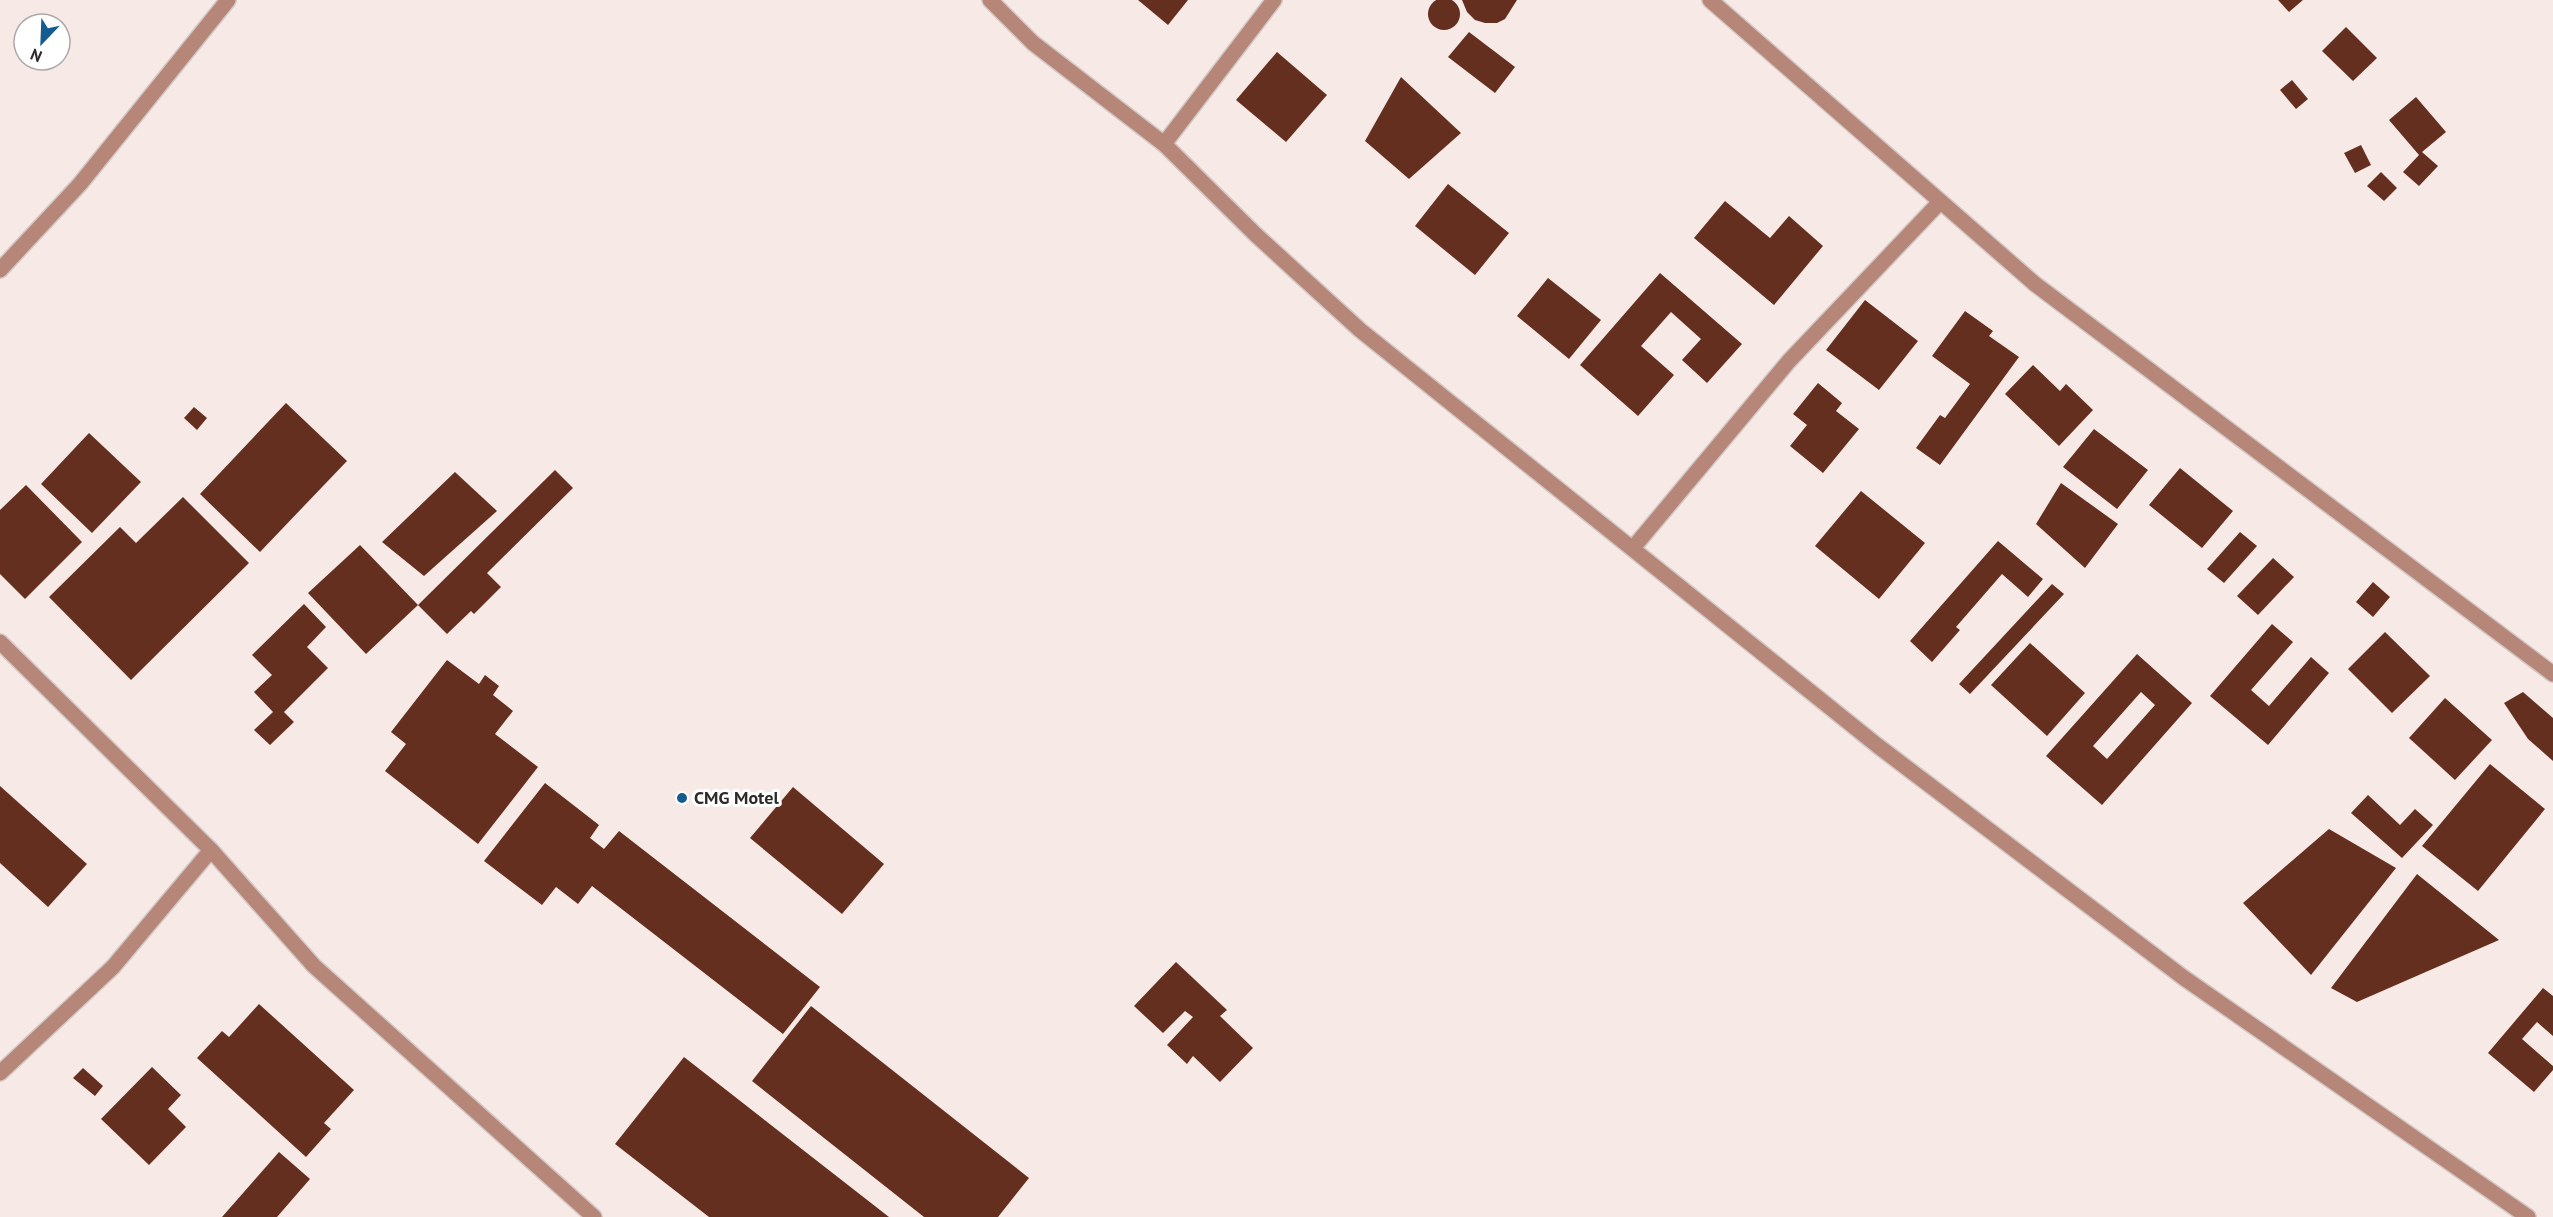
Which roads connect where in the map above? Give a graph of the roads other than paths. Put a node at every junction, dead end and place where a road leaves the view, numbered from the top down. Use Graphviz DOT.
graph roads {
  1 [pos="228,0"];
  2 [pos="990,0"];
  3 [pos="1274,0"];
  4 [pos="1710,0"];
  5 [pos="1164,144"];
  6 [pos="1940,202"];
  7 [pos="0,270"];
  8 [pos="1633,548"];
  9 [pos="0,642"];
  10 [pos="2553,674"];
  11 [pos="211,850"];
  12 [pos="0,1073"];
  13 [pos="585,1214"];
  14 [pos="2528,1217"];
  1 -- 7 [label="street"];
  2 -- 5 [label="street"];
  3 -- 5 [label="street"];
  4 -- 6 [label="street"];
  5 -- 8 [label="street"];
  6 -- 8 [label="street"];
  6 -- 10 [label="street"];
  8 -- 14 [label="street"];
  9 -- 11 [label="street"];
  11 -- 12 [label="street"];
  11 -- 13 [label="street"];
}
